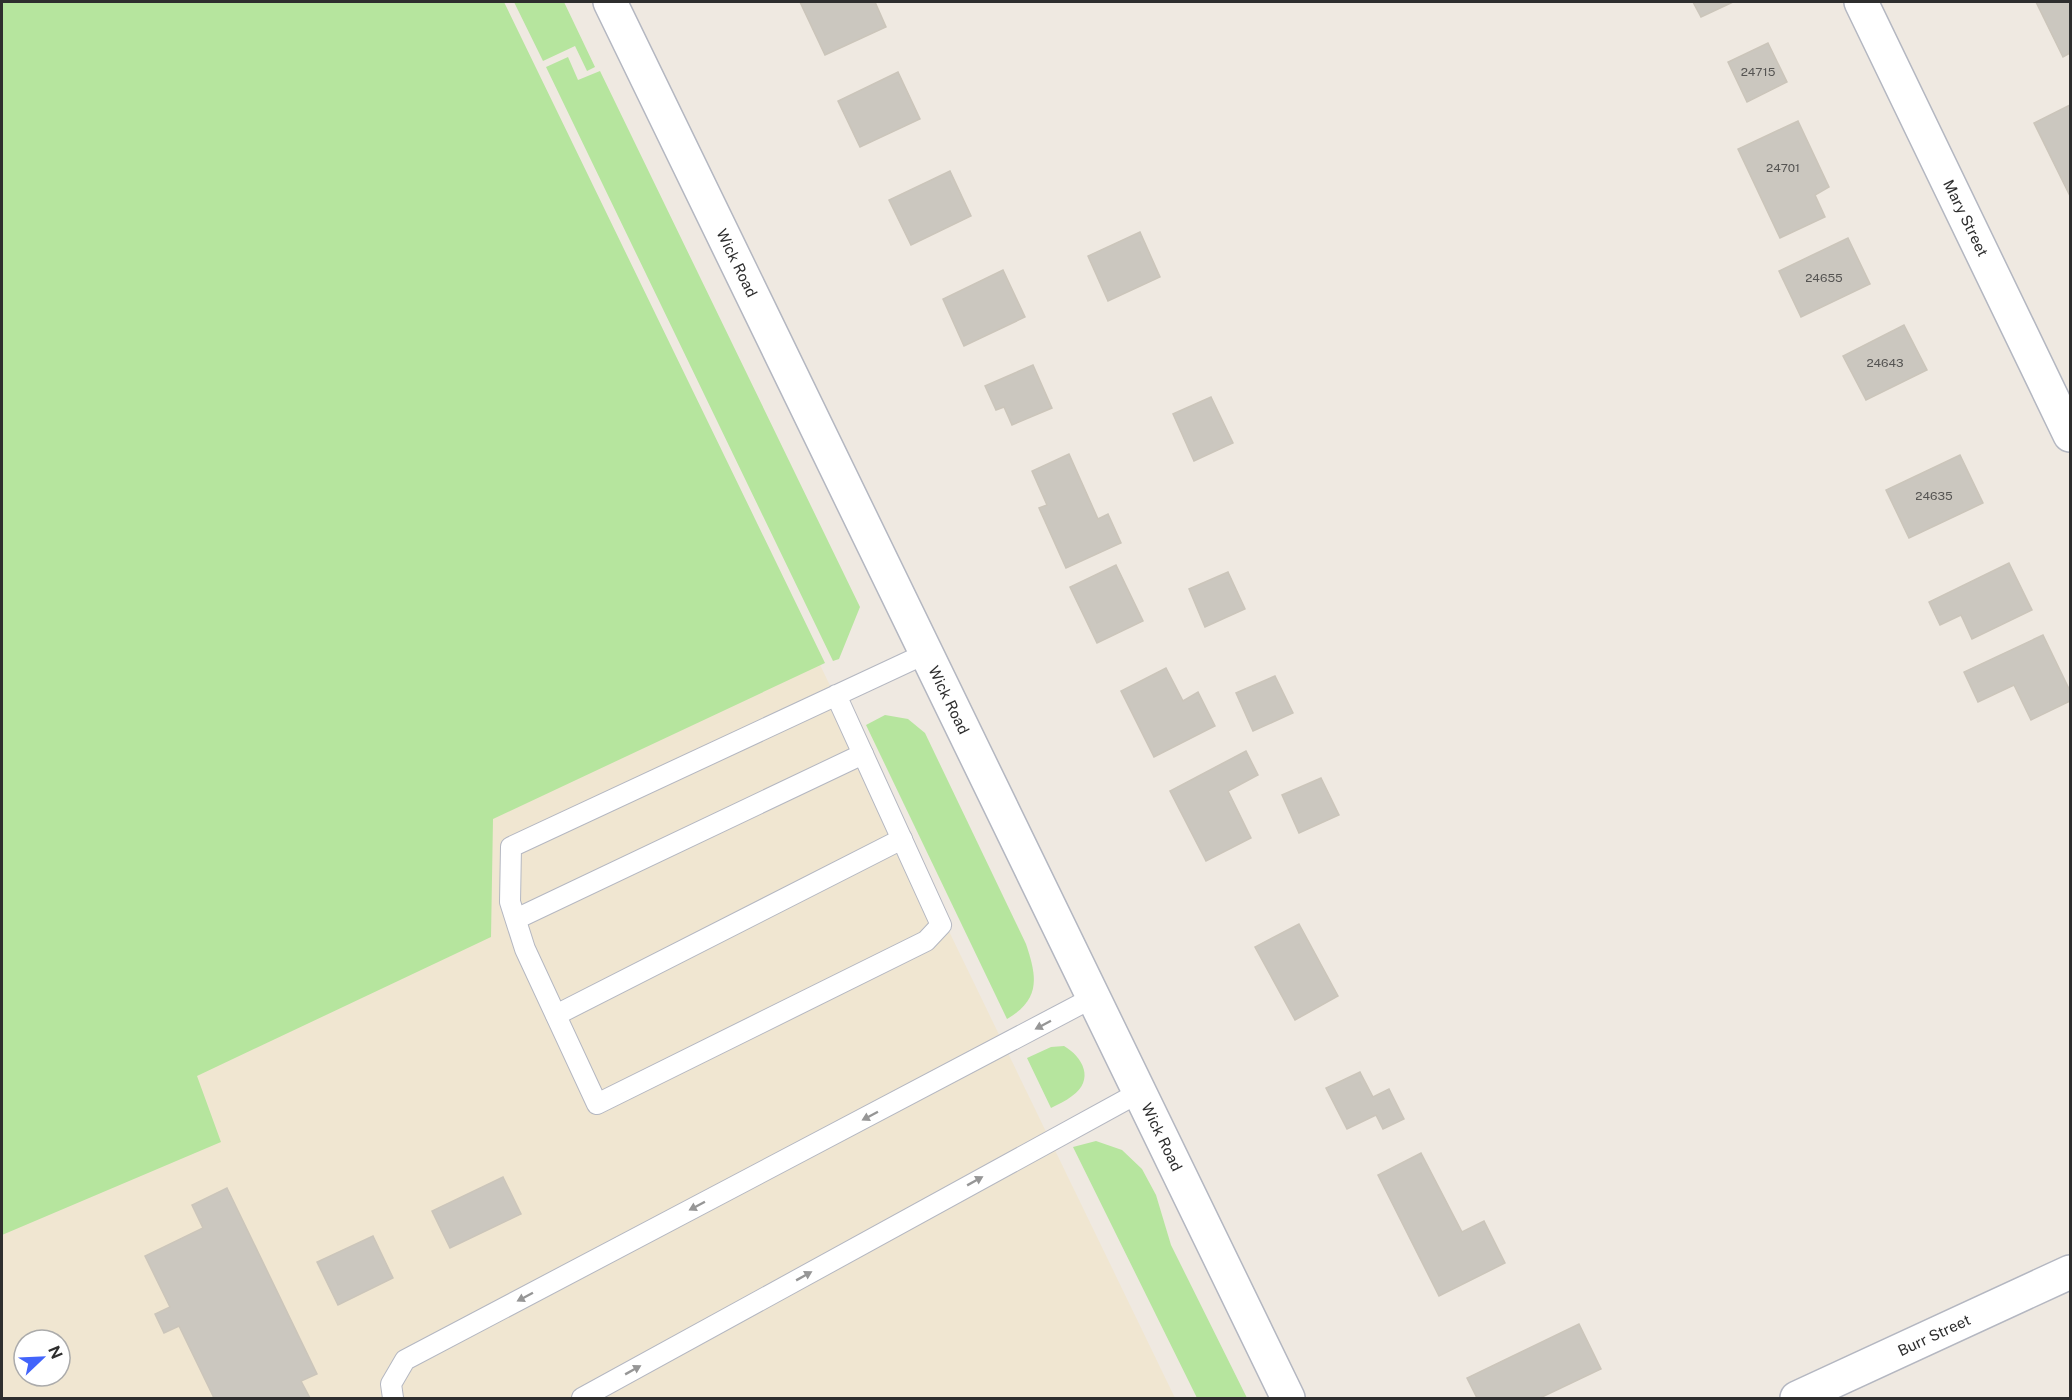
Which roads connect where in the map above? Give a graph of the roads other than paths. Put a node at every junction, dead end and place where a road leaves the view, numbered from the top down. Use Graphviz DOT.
graph roads {
  1 [pos="610,2"];
  2 [pos="1861,2"];
  3 [pos="2070,435"];
  4 [pos="927,653"];
  5 [pos="836,695"];
  6 [pos="863,754"];
  7 [pos="902,839"];
  8 [pos="516,919"];
  9 [pos="1094,998"];
  10 [pos="556,1015"];
  11 [pos="1140,1092"];
  12 [pos="2070,1272"];
  13 [pos="393,1398"];
  14 [pos="582,1398"];
  15 [pos="1288,1398"];
  16 [pos="1797,1398"];
  1 -- 4 [label="street, Wick Road"];
  2 -- 3 [label="street, Mary Street"];
  4 -- 5 [label="lane"];
  4 -- 9 [label="street, Wick Road"];
  5 -- 6 [label="lane"];
  5 -- 8 [label="lane"];
  6 -- 7 [label="lane"];
  6 -- 8 [label="lane"];
  7 -- 10 [label="lane"];
  7 -- 10 [label="lane"];
  8 -- 10 [label="lane"];
  9 -- 11 [label="street, Wick Road"];
  9 -- 13 [label="lane, one-way"];
  14 -- 11 [label="lane, one-way"];
  11 -- 15 [label="street, Wick Road"];
  12 -- 16 [label="street, Burr Street"];
}
